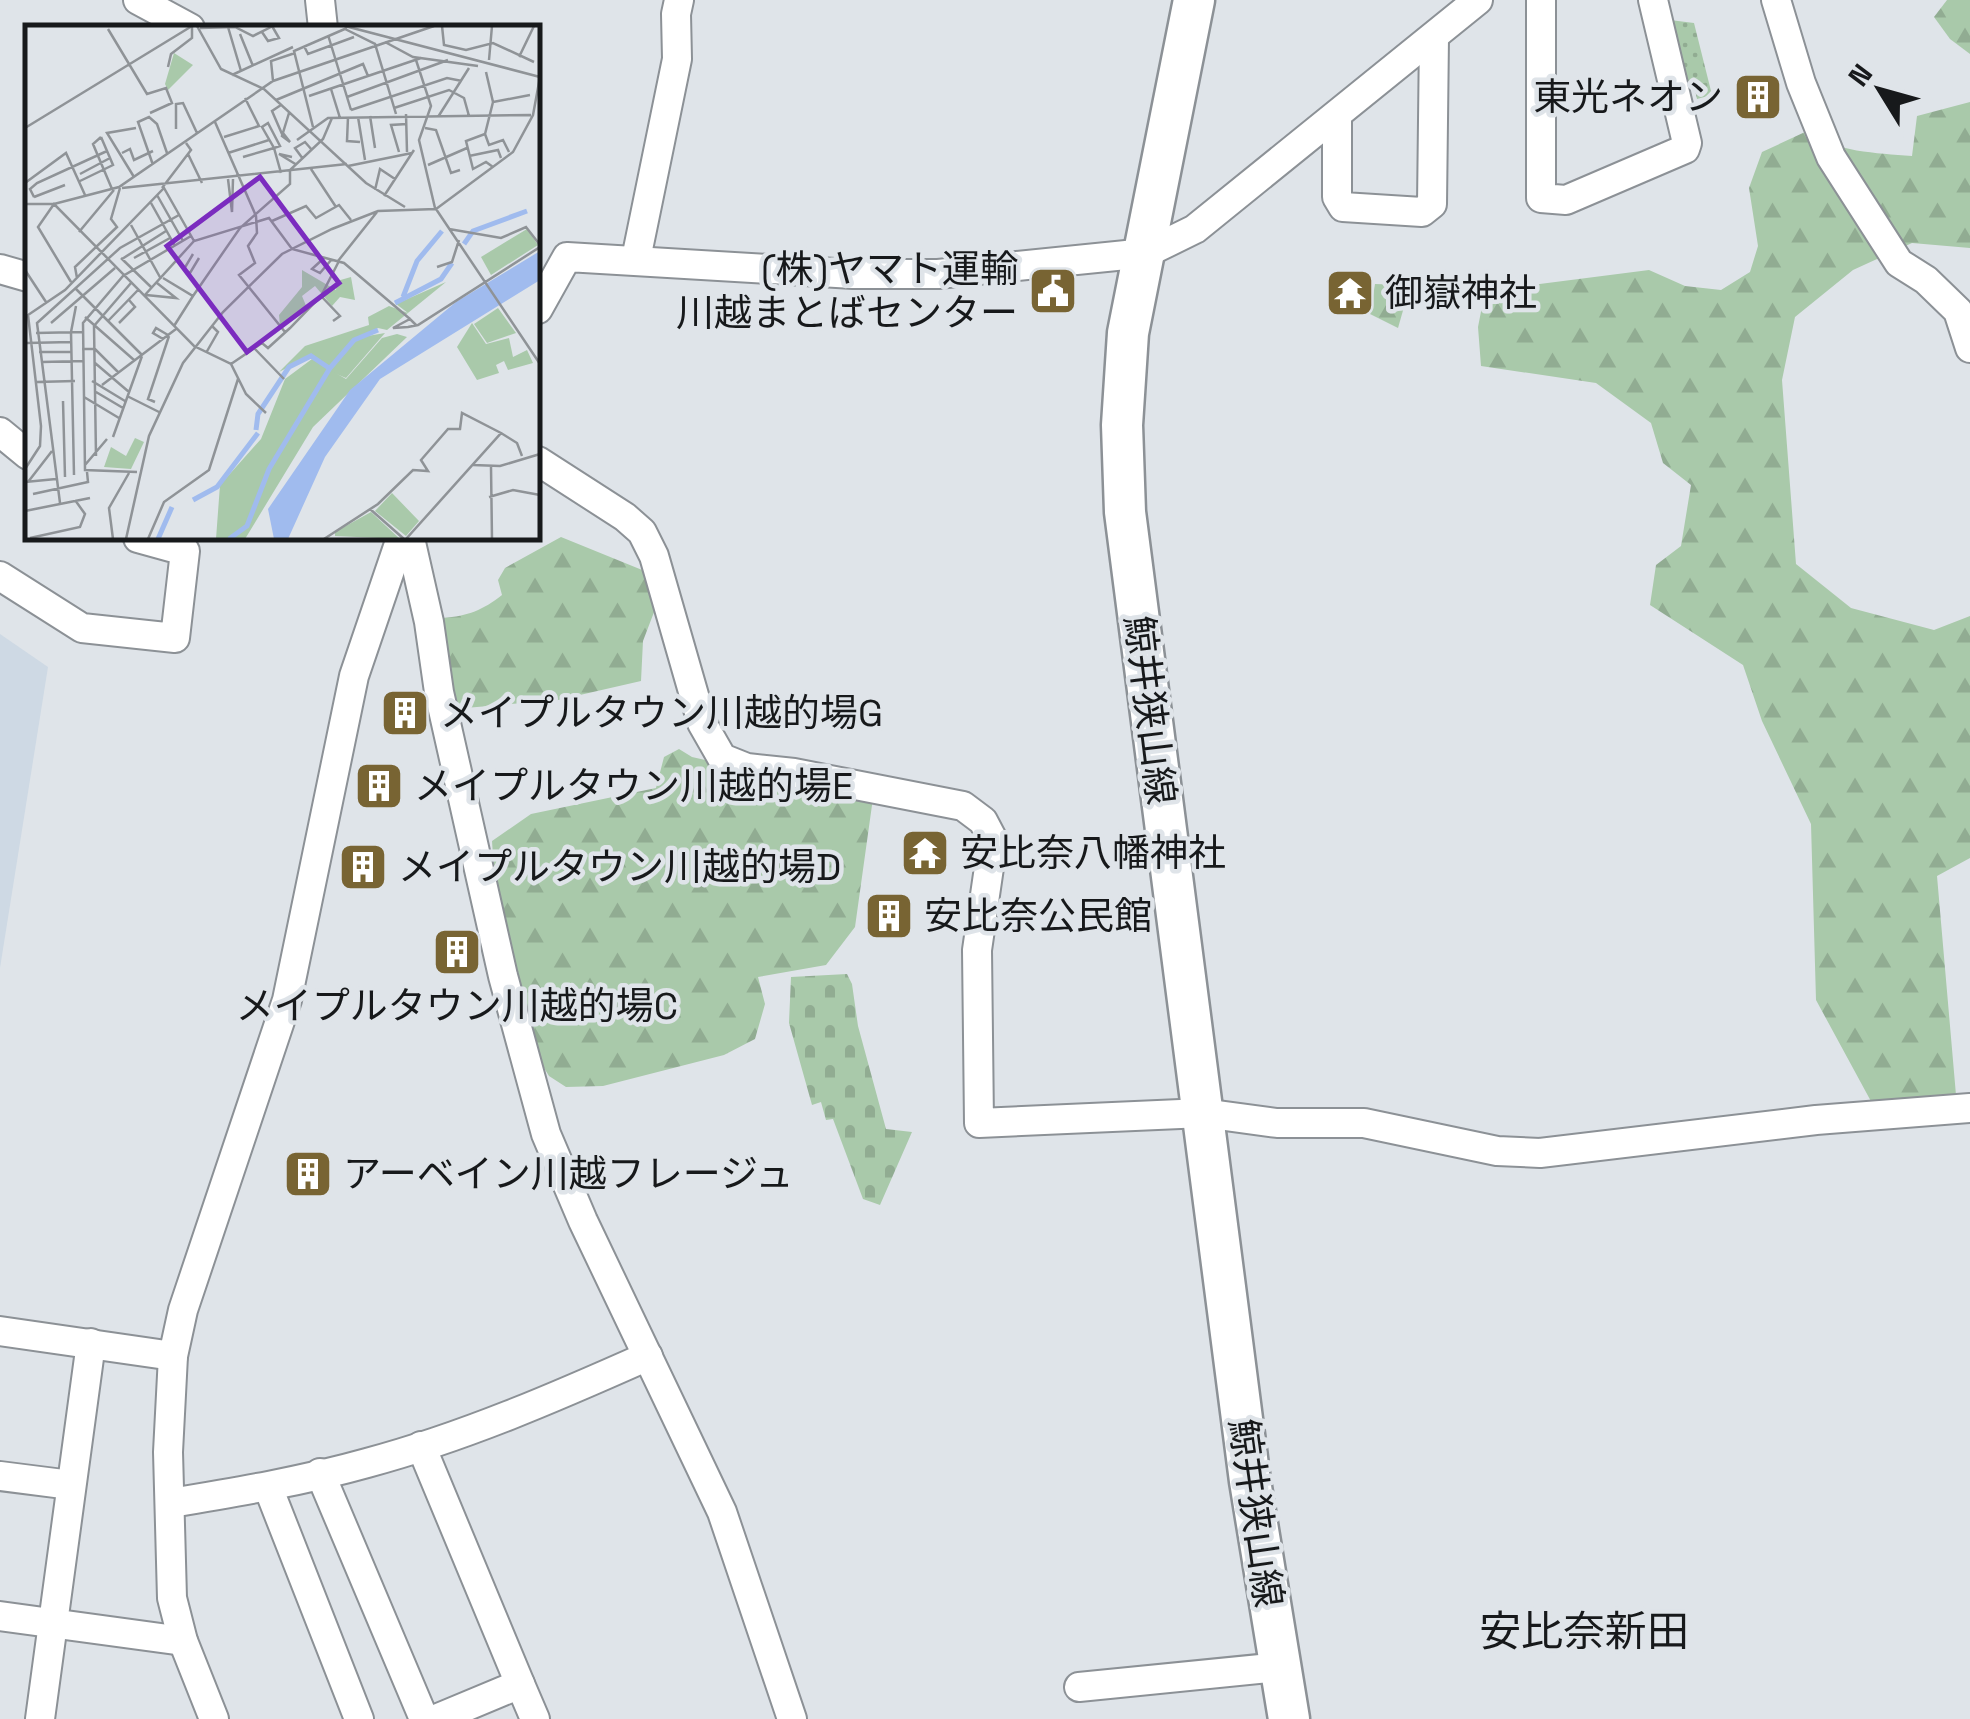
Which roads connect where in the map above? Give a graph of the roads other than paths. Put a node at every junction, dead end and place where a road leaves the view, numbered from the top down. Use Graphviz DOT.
graph roads {
  1 [pos="138,0"];
  2 [pos="320,0"];
  3 [pos="678,0"];
  4 [pos="1194,0"];
  5 [pos="1478,0"];
  6 [pos="1541,0"];
  7 [pos="1653,0"];
  8 [pos="1776,0"];
  9 [pos="185,16"];
  10 [pos="323,25"];
  11 [pos="1434,37"];
  12 [pos="1337,115"];
  13 [pos="1146,253"];
  14 [pos="568,256"];
  15 [pos="540,258"];
  16 [pos="636,258"];
  17 [pos="0,269"];
  18 [pos="25,275"];
  19 [pos="540,305"];
  20 [pos="1970,340"];
  21 [pos="0,432"];
  22 [pos="25,453"];
  23 [pos="540,462"];
  24 [pos="145,540"];
  25 [pos="400,540"];
  26 [pos="410,540"];
  27 [pos="0,576"];
  28 [pos="1970,1108"];
  29 [pos="1204,1113"];
  30 [pos="0,1332"];
  31 [pos="91,1344"];
  32 [pos="173,1356"];
  33 [pos="648,1356"];
  34 [pos="421,1446"];
  35 [pos="320,1474"];
  36 [pos="0,1476"];
  37 [pos="70,1485"];
  38 [pos="268,1487"];
  39 [pos="171,1502"];
  40 [pos="0,1616"];
  41 [pos="52,1622"];
  42 [pos="183,1641"];
  43 [pos="1279,1667"];
  44 [pos="520,1684"];
  45 [pos="1079,1687"];
  46 [pos="40,1719"];
  47 [pos="214,1719"];
  48 [pos="359,1719"];
  49 [pos="424,1719"];
  50 [pos="436,1719"];
  51 [pos="535,1719"];
  52 [pos="792,1719"];
  53 [pos="1289,1719"];
  1 -- 9 [label="street"];
  2 -- 10 [label="street"];
  3 -- 16 [label="street"];
  4 -- 13 [label="main road, 鯨井狭山線"];
  5 -- 11 [label="street"];
  6 -- 7 [label="street"];
  8 -- 20 [label="street"];
  11 -- 12 [label="street"];
  11 -- 12 [label="street"];
  12 -- 13 [label="street"];
  13 -- 16 [label="street"];
  13 -- 29 [label="main road, 鯨井狭山線"];
  14 -- 15 [label="street"];
  14 -- 16 [label="street"];
  14 -- 19 [label="street"];
  17 -- 18 [label="street"];
  21 -- 22 [label="street"];
  23 -- 29 [label="street"];
  24 -- 27 [label="street"];
  25 -- 32 [label="street"];
  26 -- 33 [label="street"];
  28 -- 29 [label="street"];
  29 -- 43 [label="main road, 鯨井狭山線"];
  30 -- 31 [label="street"];
  31 -- 32 [label="street"];
  31 -- 37 [label="street"];
  32 -- 39 [label="street"];
  33 -- 34 [label="street"];
  33 -- 52 [label="street"];
  34 -- 35 [label="street"];
  34 -- 44 [label="street"];
  35 -- 38 [label="street"];
  35 -- 49 [label="street"];
  36 -- 37 [label="street"];
  37 -- 41 [label="street"];
  38 -- 39 [label="street"];
  38 -- 48 [label="street"];
  39 -- 42 [label="street"];
  40 -- 41 [label="street"];
  41 -- 42 [label="street"];
  41 -- 46 [label="street"];
  42 -- 47 [label="street"];
  43 -- 45 [label="street"];
  43 -- 53 [label="main road, 鯨井狭山線"];
  44 -- 50 [label="street"];
  44 -- 51 [label="street"];
}
